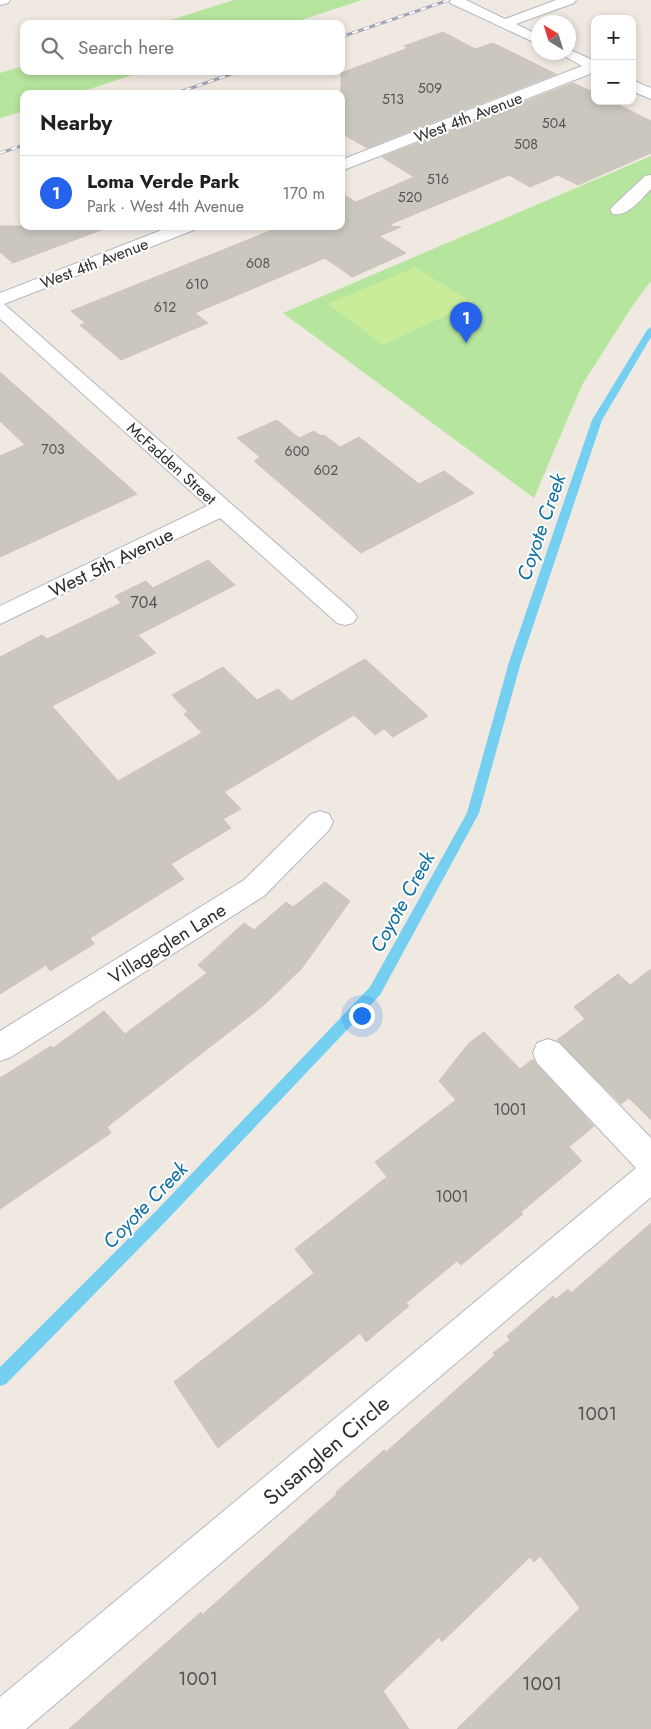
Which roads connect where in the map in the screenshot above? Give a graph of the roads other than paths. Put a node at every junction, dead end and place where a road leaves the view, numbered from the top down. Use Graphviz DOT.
graph roads {
  1 [pos="455,0"];
  2 [pos="570,0"];
  3 [pos="503,24"];
  4 [pos="531,37"];
  5 [pos="576,58"];
  6 [pos="591,66"];
  7 [pos="591,68"];
  8 [pos="636,87"];
  9 [pos="651,94"];
  10 [pos="345,164"];
  11 [pos="651,180"];
  12 [pos="619,210"];
  13 [pos="178,230"];
  14 [pos="0,300"];
  15 [pos="0,309"];
  16 [pos="222,508"];
  17 [pos="0,616"];
  18 [pos="345,617"];
  19 [pos="320,822"];
  20 [pos="0,1047"];
  21 [pos="548,1053"];
  22 [pos="651,1160"];
  23 [pos="651,1176"];
  24 [pos="0,1724"];
  1 -- 3 [label="street"];
  2 -- 3 [label="street"];
  3 -- 4 [label="street"];
  5 -- 6 [label="street"];
  7 -- 10 [label="street, West 4th Avenue"];
  8 -- 9 [label="street"];
  11 -- 12 [label="street"];
  13 -- 14 [label="street, West 4th Avenue"];
  15 -- 16 [label="street, McFadden Street"];
  16 -- 17 [label="street, West 5th Avenue"];
  16 -- 18 [label="street, McFadden Street"];
  19 -- 20 [label="street, Villageglen Lane"];
  21 -- 22 [label="street"];
  23 -- 24 [label="street, Susanglen Circle"];
}
